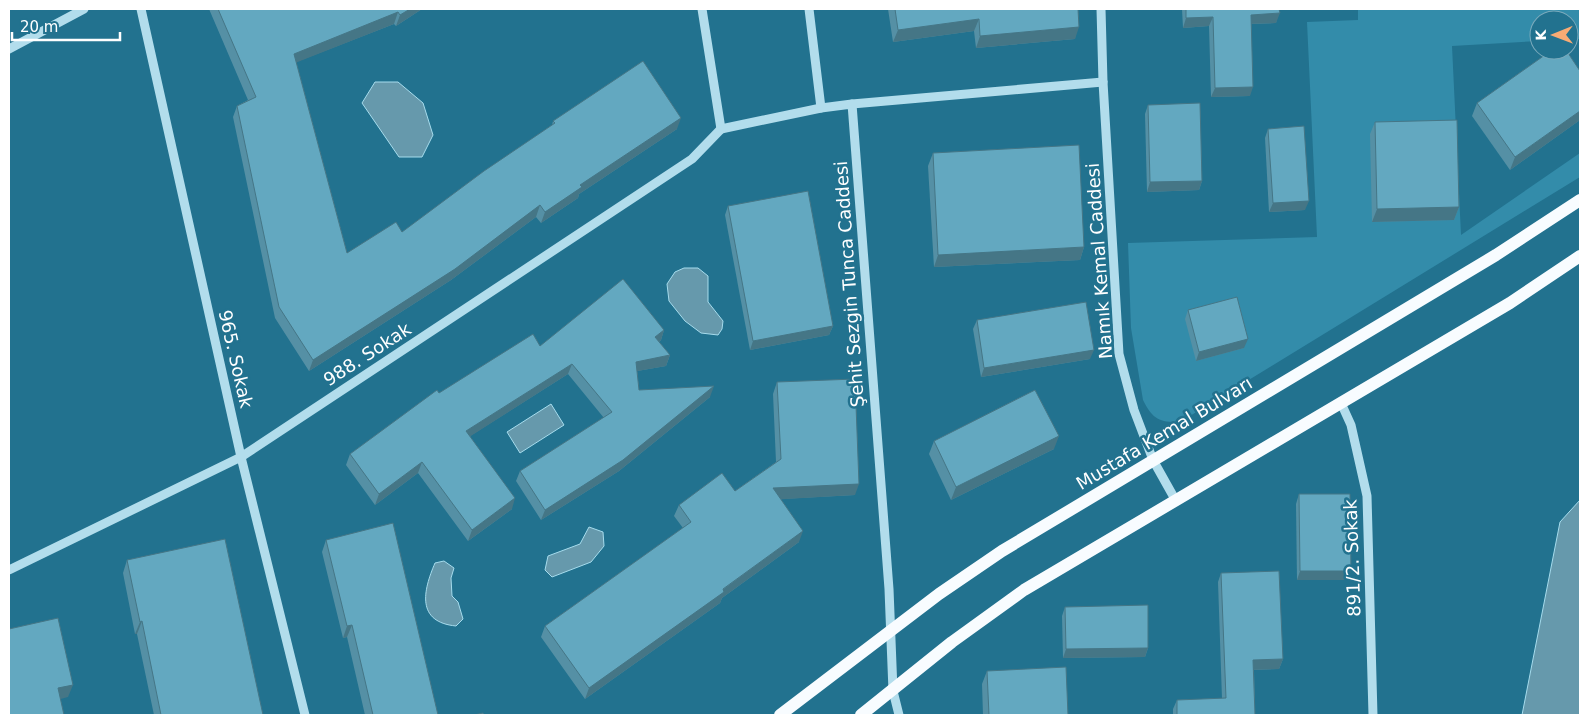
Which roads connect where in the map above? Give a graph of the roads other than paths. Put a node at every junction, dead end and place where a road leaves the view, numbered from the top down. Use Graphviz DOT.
graph roads {
  1 [pos="84,9"];
  2 [pos="141,9"];
  3 [pos="702,9"];
  4 [pos="809,9"];
  5 [pos="1101,9"];
  6 [pos="9,49"];
  7 [pos="1103,82"];
  8 [pos="852,104"];
  9 [pos="820,108"];
  10 [pos="721,129"];
  11 [pos="1580,200"];
  12 [pos="1580,256"];
  13 [pos="1341,403"];
  14 [pos="241,457"];
  15 [pos="1153,460"];
  16 [pos="1176,501"];
  17 [pos="9,570"];
  18 [pos="891,630"];
  19 [pos="893,691"];
  20 [pos="305,715"];
  21 [pos="780,715"];
  22 [pos="861,715"];
  23 [pos="899,715"];
  24 [pos="1374,715"];
  1 -- 6 [label="street"];
  2 -- 14 [label="street, 965. Sokak"];
  3 -- 10 [label="street"];
  4 -- 9 [label="street"];
  5 -- 7 [label="street, Namık Kemal Caddesi"];
  7 -- 8 [label="street"];
  7 -- 15 [label="street, Namık Kemal Caddesi"];
  8 -- 9 [label="street"];
  8 -- 18 [label="street, Şehit Sezgin Tunca Caddesi"];
  9 -- 10 [label="street"];
  10 -- 14 [label="street, 988. Sokak"];
  11 -- 15 [label="main road, Mustafa Kemal Bulvarı"];
  12 -- 13 [label="main road"];
  13 -- 16 [label="main road"];
  13 -- 24 [label="street, 891/2. Sokak"];
  14 -- 17 [label="street, 988. Sokak"];
  14 -- 20 [label="street, 965. Sokak"];
  15 -- 16 [label="street, Namık Kemal Caddesi"];
  15 -- 18 [label="main road, Mustafa Kemal Bulvarı"];
  16 -- 19 [label="main road"];
  18 -- 19 [label="street, Şehit Sezgin Tunca Caddesi"];
  18 -- 21 [label="main road, Mustafa Kemal Bulvarı"];
  19 -- 22 [label="main road"];
  19 -- 23 [label="street, Şehit Sezgin Tunca Caddesi"];
}
